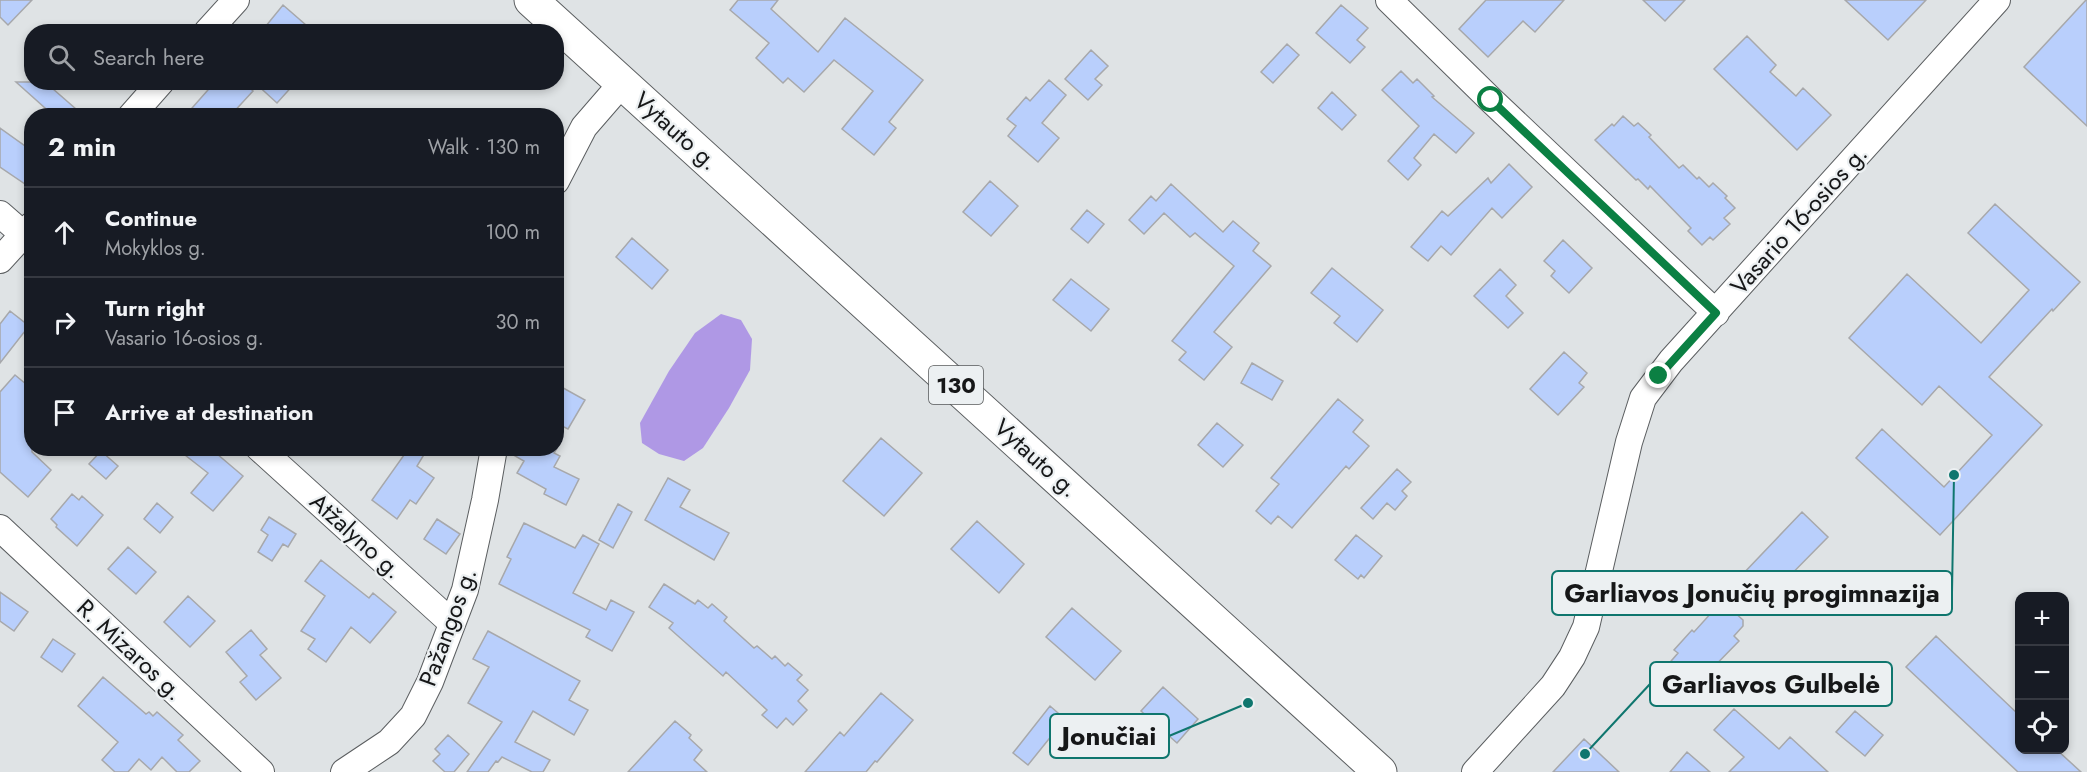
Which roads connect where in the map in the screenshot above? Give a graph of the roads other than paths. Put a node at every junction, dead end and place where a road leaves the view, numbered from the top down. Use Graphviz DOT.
graph roads {
  1 [pos="236,0"];
  2 [pos="531,0"];
  3 [pos="1389,0"];
  4 [pos="1997,0"];
  5 [pos="214,24"];
  6 [pos="558,24"];
  7 [pos="564,29"];
  8 [pos="623,82"];
  9 [pos="154,90"];
  10 [pos="138,108"];
  11 [pos="564,166"];
  12 [pos="0,214"];
  13 [pos="24,231"];
  14 [pos="24,238"];
  15 [pos="0,260"];
  16 [pos="1716,313"];
  17 [pos="268,456"];
  18 [pos="493,456"];
  19 [pos="0,528"];
  20 [pos="452,623"];
  21 [pos="261,772"];
  22 [pos="344,772"];
  23 [pos="1380,772"];
  24 [pos="1475,772"];
  1 -- 5 [label="street"];
  2 -- 6 [label="main road, Vytauto g. / 130"];
  3 -- 16 [label="street"];
  4 -- 16 [label="street, Vasario 16-osios g."];
  7 -- 8 [label="main road, Vytauto g. / 130"];
  8 -- 11 [label="street"];
  8 -- 23 [label="main road, Vytauto g. / 130"];
  9 -- 10 [label="street"];
  12 -- 13 [label="street"];
  14 -- 15 [label="street"];
  16 -- 24 [label="street, Vasario 16-osios g."];
  17 -- 20 [label="street, Atžalyno g."];
  18 -- 20 [label="street, Pažangos g."];
  19 -- 21 [label="street, R. Mizaros g."];
  20 -- 22 [label="street, Pažangos g."];
}
